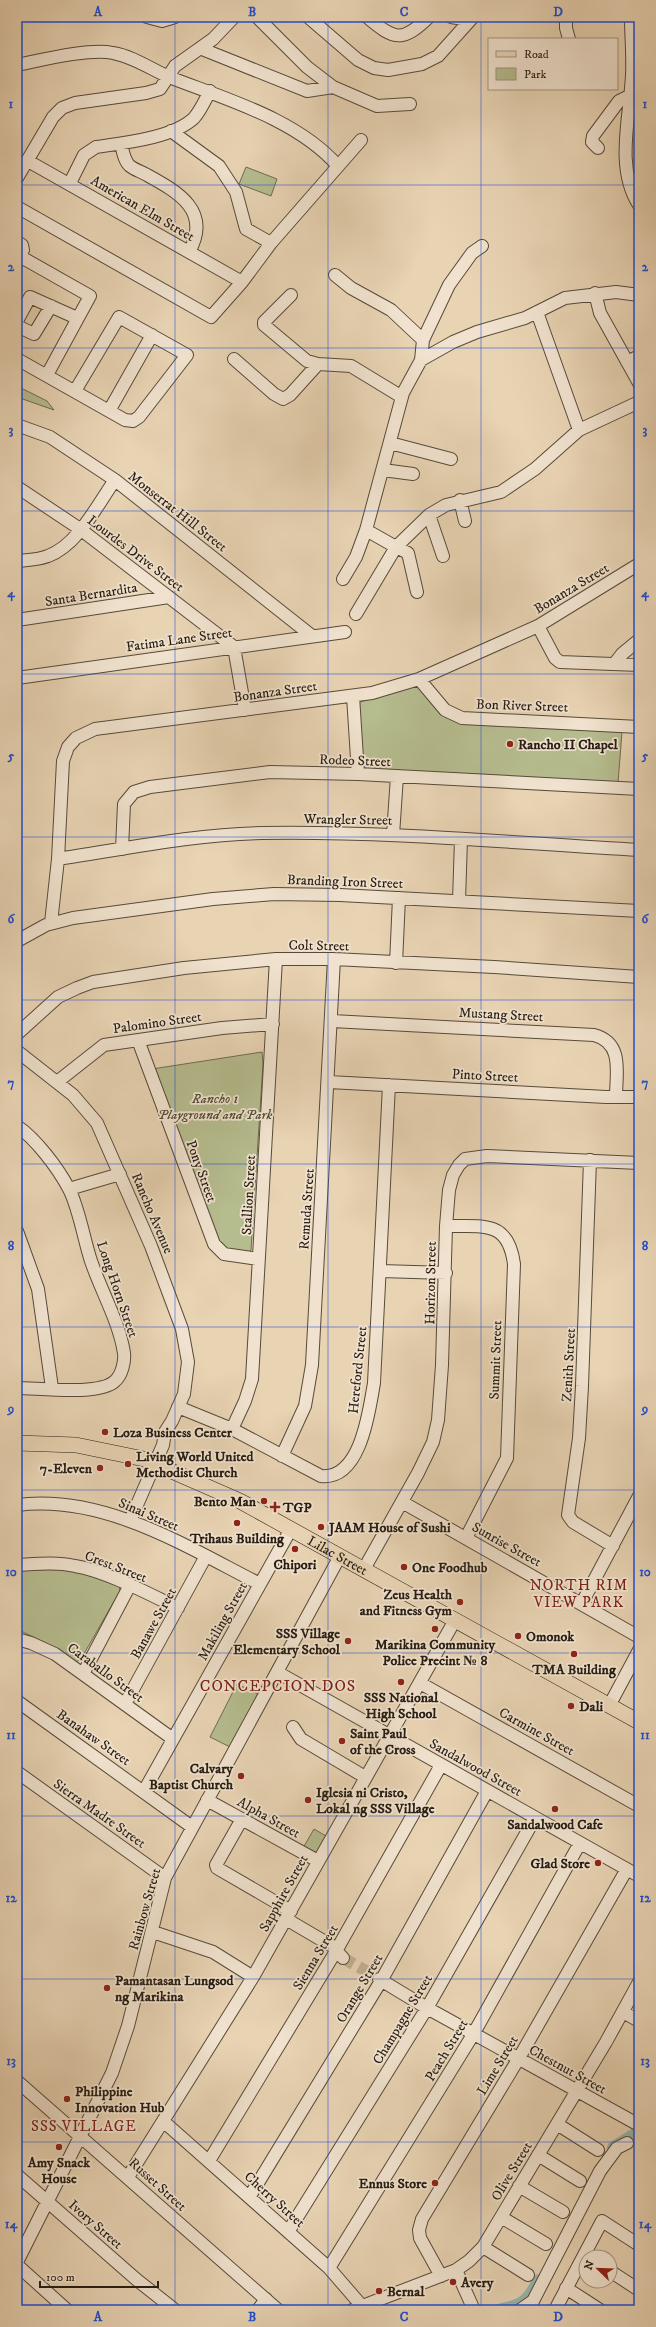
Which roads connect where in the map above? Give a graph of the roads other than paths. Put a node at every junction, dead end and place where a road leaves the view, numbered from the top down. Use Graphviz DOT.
graph roads {
  1 [pos="147,17"];
  2 [pos="175,17"];
  3 [pos="234,17"];
  4 [pos="257,17"];
  5 [pos="308,17"];
  6 [pos="367,17"];
  7 [pos="429,17"];
  8 [pos="451,17"];
  9 [pos="566,17"];
  10 [pos="631,17"];
  11 [pos="471,19"];
  12 [pos="569,38"];
  13 [pos="202,49"];
  14 [pos="17,64"];
  15 [pos="169,77"];
  16 [pos="333,87"];
  17 [pos="210,91"];
  18 [pos="631,95"];
  19 [pos="410,104"];
  20 [pos="171,131"];
  21 [pos="361,140"];
  22 [pos="121,144"];
  23 [pos="598,148"];
  24 [pos="28,161"];
  25 [pos="338,166"];
  26 [pos="17,178"];
  27 [pos="70,184"];
  28 [pos="639,205"];
  29 [pos="17,207"];
  30 [pos="17,242"];
  31 [pos="271,243"];
  32 [pos="482,246"];
  33 [pos="190,252"];
  34 [pos="19,260"];
  35 [pos="336,275"];
  36 [pos="242,282"];
  37 [pos="594,293"];
  38 [pos="291,294"];
  39 [pos="639,295"];
  40 [pos="51,306"];
  41 [pos="537,312"];
  42 [pos="77,318"];
  43 [pos="17,321"];
  44 [pos="17,326"];
  45 [pos="152,335"];
  46 [pos="424,340"];
  47 [pos="639,356"];
  48 [pos="17,359"];
  49 [pos="234,359"];
  50 [pos="420,360"];
  51 [pos="627,362"];
  52 [pos="318,364"];
  53 [pos="47,375"];
  54 [pos="639,383"];
  55 [pos="75,391"];
  56 [pos="402,397"];
  57 [pos="639,402"];
  58 [pos="109,411"];
  59 [pos="17,425"];
  60 [pos="579,430"];
  61 [pos="390,443"];
  62 [pos="452,458"];
  63 [pos="383,470"];
  64 [pos="413,474"];
  65 [pos="115,480"];
  66 [pos="17,487"];
  67 [pos="460,500"];
  68 [pos="429,514"];
  69 [pos="465,521"];
  70 [pos="80,529"];
  71 [pos="366,530"];
  72 [pos="396,547"];
  73 [pos="443,556"];
  74 [pos="17,562"];
  75 [pos="639,564"];
  76 [pos="343,579"];
  77 [pos="418,592"];
  78 [pos="170,597"];
  79 [pos="356,614"];
  80 [pos="17,620"];
  81 [pos="538,626"];
  82 [pos="345,632"];
  83 [pos="312,636"];
  84 [pos="639,640"];
  85 [pos="234,647"];
  86 [pos="615,663"];
  87 [pos="639,665"];
  88 [pos="17,678"];
  89 [pos="419,679"];
  90 [pos="353,696"];
  91 [pos="245,710"];
  92 [pos="639,726"];
  93 [pos="358,774"];
  94 [pos="397,776"];
  95 [pos="639,789"];
  96 [pos="393,835"];
  97 [pos="461,840"];
  98 [pos="122,850"];
  99 [pos="639,850"];
  100 [pos="58,859"];
  101 [pos="399,898"];
  102 [pos="459,901"];
  103 [pos="639,911"];
  104 [pos="51,923"];
  105 [pos="17,941"];
  106 [pos="276,959"];
  107 [pos="334,959"];
  108 [pos="396,963"];
  109 [pos="639,977"];
  110 [pos="332,1021"];
  111 [pos="273,1024"];
  112 [pos="17,1034"];
  113 [pos="138,1040"];
  114 [pos="17,1051"];
  115 [pos="57,1082"];
  116 [pos="329,1082"];
  117 [pos="389,1085"];
  118 [pos="616,1097"];
  119 [pos="639,1097"];
  120 [pos="17,1126"];
  121 [pos="590,1160"];
  122 [pos="639,1163"];
  123 [pos="120,1174"];
  124 [pos="69,1190"];
  125 [pos="446,1226"];
  126 [pos="17,1231"];
  127 [pos="259,1259"];
  128 [pos="381,1271"];
  129 [pos="446,1273"];
  130 [pos="17,1388"];
  131 [pos="52,1388"];
  132 [pos="178,1407"];
  133 [pos="232,1429"];
  134 [pos="17,1443"];
  135 [pos="282,1456"];
  136 [pos="156,1463"];
  137 [pos="639,1496"];
  138 [pos="402,1502"];
  139 [pos="17,1505"];
  140 [pos="130,1521"];
  141 [pos="291,1529"];
  142 [pos="466,1538"];
  143 [pos="613,1546"];
  144 [pos="206,1556"];
  145 [pos="340,1556"];
  146 [pos="17,1565"];
  147 [pos="364,1569"];
  148 [pos="260,1584"];
  149 [pos="130,1585"];
  150 [pos="582,1603"];
  151 [pos="178,1608"];
  152 [pos="455,1620"];
  153 [pos="639,1637"];
  154 [pos="17,1639"];
  155 [pos="639,1650"];
  156 [pos="277,1672"];
  157 [pos="83,1674"];
  158 [pos="420,1683"];
  159 [pos="17,1701"];
  160 [pos="125,1704"];
  161 [pos="609,1706"];
  162 [pos="639,1722"];
  163 [pos="293,1727"];
  164 [pos="389,1736"];
  165 [pos="173,1739"];
  166 [pos="441,1765"];
  167 [pos="17,1772"];
  168 [pos="365,1777"];
  169 [pos="144,1791"];
  170 [pos="487,1791"];
  171 [pos="207,1800"];
  172 [pos="639,1806"];
  173 [pos="535,1818"];
  174 [pos="242,1819"];
  175 [pos="192,1827"];
  176 [pos="580,1843"];
  177 [pos="318,1861"];
  178 [pos="627,1870"];
  179 [pos="639,1876"];
  180 [pos="165,1878"];
  181 [pos="289,1915"];
  182 [pos="153,1932"];
  183 [pos="339,1954"];
  184 [pos="253,1977"];
  185 [pos="380,1980"];
  186 [pos="639,1982"];
  187 [pos="427,2008"];
  188 [pos="623,2012"];
  189 [pos="639,2021"];
  190 [pos="474,2033"];
  191 [pos="520,2058"];
  192 [pos="17,2080"];
  193 [pos="577,2091"];
  194 [pos="163,2121"];
  195 [pos="557,2124"];
  196 [pos="639,2125"];
  197 [pos="82,2136"];
  198 [pos="627,2143"];
  199 [pos="598,2150"];
  200 [pos="538,2155"];
  201 [pos="209,2161"];
  202 [pos="17,2175"];
  203 [pos="128,2177"];
  204 [pos="580,2181"];
  205 [pos="519,2186"];
  206 [pos="250,2196"];
  207 [pos="48,2202"];
  208 [pos="563,2212"];
  209 [pos="501,2217"];
  210 [pos="288,2232"];
  211 [pos="546,2244"];
  212 [pos="639,2245"];
  213 [pos="483,2247"];
  214 [pos="589,2249"];
  215 [pos="17,2262"];
  216 [pos="17,2265"];
  217 [pos="329,2268"];
  218 [pos="578,2268"];
  219 [pos="456,2270"];
  220 [pos="528,2275"];
  221 [pos="441,2276"];
  222 [pos="618,2276"];
  223 [pos="566,2288"];
  224 [pos="639,2290"];
  225 [pos="266,2299"];
  226 [pos="356,2308"];
  227 [pos="67,2310"];
  228 [pos="175,2310"];
  229 [pos="258,2310"];
  230 [pos="278,2310"];
  231 [pos="474,2310"];
  232 [pos="520,2310"];
  233 [pos="555,2310"];
  234 [pos="600,2310"];
  1 -- 2 [label="street"];
  3 -- 13 [label="street"];
  4 -- 16 [label="street"];
  5 -- 11 [label="street"];
  6 -- 7 [label="street"];
  8 -- 11 [label="street"];
  9 -- 12 [label="street"];
  10 -- 18 [label="street"];
  13 -- 15 [label="street"];
  13 -- 16 [label="street"];
  14 -- 15 [label="street"];
  15 -- 17 [label="street"];
  15 -- 24 [label="street"];
  16 -- 19 [label="street"];
  17 -- 20 [label="street"];
  17 -- 25 [label="street"];
  18 -- 23 [label="street"];
  18 -- 28 [label="street"];
  20 -- 22 [label="street"];
  20 -- 31 [label="street"];
  21 -- 25 [label="street"];
  22 -- 27 [label="street"];
  22 -- 33 [label="street"];
  24 -- 26 [label="street"];
  24 -- 27 [label="street, American Elm Street"];
  25 -- 31 [label="street"];
  27 -- 33 [label="street, American Elm Street"];
  29 -- 36 [label="street"];
  30 -- 34 [label="street"];
  31 -- 36 [label="street"];
  32 -- 46 [label="street"];
  33 -- 36 [label="street, American Elm Street"];
  34 -- 42 [label="street"];
  35 -- 46 [label="street"];
  37 -- 39 [label="street"];
  37 -- 41 [label="street"];
  37 -- 51 [label="street"];
  38 -- 52 [label="street"];
  40 -- 42 [label="street"];
  40 -- 43 [label="street"];
  40 -- 44 [label="street"];
  41 -- 50 [label="street"];
  41 -- 60 [label="street"];
  42 -- 53 [label="street"];
  45 -- 55 [label="street"];
  45 -- 58 [label="street"];
  45 -- 58 [label="street"];
  46 -- 50 [label="street"];
  47 -- 51 [label="street"];
  48 -- 53 [label="street"];
  49 -- 52 [label="street"];
  50 -- 56 [label="street"];
  51 -- 54 [label="street"];
  52 -- 56 [label="street"];
  53 -- 55 [label="street"];
  55 -- 58 [label="street"];
  56 -- 61 [label="street"];
  57 -- 60 [label="street"];
  59 -- 65 [label="street, Monserrat Hill Street"];
  60 -- 67 [label="street"];
  61 -- 62 [label="street"];
  61 -- 63 [label="street"];
  63 -- 64 [label="street"];
  63 -- 71 [label="street"];
  65 -- 70 [label="street"];
  65 -- 83 [label="street, Monserrat Hill Street"];
  66 -- 70 [label="street, Lourdes Drive Street"];
  67 -- 68 [label="street"];
  67 -- 69 [label="street"];
  68 -- 72 [label="street"];
  68 -- 73 [label="street"];
  70 -- 74 [label="street"];
  70 -- 78 [label="street, Lourdes Drive Street"];
  71 -- 72 [label="street"];
  71 -- 76 [label="street"];
  72 -- 77 [label="street"];
  72 -- 79 [label="street"];
  75 -- 81 [label="street, Bonanza Street"];
  78 -- 80 [label="street, Santa Bernardita"];
  78 -- 85 [label="street, Lourdes Drive Street"];
  81 -- 86 [label="street"];
  81 -- 89 [label="street, Bonanza Street"];
  82 -- 83 [label="street, Fatima Lane Street"];
  83 -- 85 [label="street, Fatima Lane Street"];
  84 -- 86 [label="street"];
  85 -- 88 [label="street, Fatima Lane Street"];
  85 -- 91 [label="street"];
  86 -- 87 [label="street"];
  89 -- 90 [label="street, Bonanza Street"];
  89 -- 92 [label="street, Bon River Street"];
  90 -- 91 [label="street, Bonanza Street"];
  90 -- 93 [label="street"];
  91 -- 100 [label="street, Bonanza Street"];
  93 -- 94 [label="street, Rodeo Street"];
  93 -- 98 [label="street, Rodeo Street"];
  94 -- 95 [label="street, Rodeo Street"];
  94 -- 96 [label="street"];
  96 -- 97 [label="street, Wrangler Street"];
  96 -- 98 [label="street, Wrangler Street"];
  97 -- 99 [label="street, Wrangler Street"];
  97 -- 102 [label="street"];
  98 -- 100 [label="street, Wrangler Street"];
  100 -- 104 [label="street, Bonanza Street"];
  101 -- 102 [label="street, Branding Iron Street"];
  101 -- 104 [label="street, Branding Iron Street"];
  101 -- 108 [label="street"];
  102 -- 103 [label="street, Branding Iron Street"];
  104 -- 105 [label="street, Branding Iron Street"];
  106 -- 107 [label="street, Colt Street"];
  106 -- 111 [label="street, Stallion Street"];
  106 -- 112 [label="street, Colt Street"];
  107 -- 108 [label="street, Colt Street"];
  107 -- 110 [label="street, Remuda Street"];
  108 -- 109 [label="street, Colt Street"];
  110 -- 116 [label="street, Remuda Street"];
  110 -- 118 [label="street, Mustang Street"];
  111 -- 113 [label="street, Palomino Street"];
  111 -- 127 [label="street, Stallion Street"];
  113 -- 115 [label="street, Palomino Street"];
  113 -- 127 [label="street, Pony Street"];
  114 -- 115 [label="street, Rancho Avenue"];
  115 -- 123 [label="street, Rancho Avenue"];
  116 -- 117 [label="street, Pinto Street"];
  116 -- 135 [label="street, Remuda Street"];
  117 -- 118 [label="street, Pinto Street"];
  117 -- 128 [label="street, Hereford Street"];
  118 -- 119 [label="street, Pinto Street"];
  120 -- 124 [label="street, Long Horn Street"];
  121 -- 122 [label="street, Horizon Street"];
  121 -- 125 [label="street, Horizon Street"];
  121 -- 143 [label="street, Zenith Street"];
  123 -- 124 [label="street"];
  123 -- 132 [label="street, Rancho Avenue"];
  124 -- 131 [label="street, Long Horn Street"];
  125 -- 129 [label="street, Horizon Street"];
  125 -- 142 [label="street, Summit Street"];
  126 -- 131 [label="street"];
  127 -- 133 [label="street, Stallion Street"];
  128 -- 129 [label="street"];
  128 -- 135 [label="street, Hereford Street"];
  129 -- 138 [label="street, Horizon Street"];
  130 -- 131 [label="street, Long Horn Street"];
  132 -- 133 [label="street, Hereford Street"];
  132 -- 136 [label="street, Rancho Avenue"];
  133 -- 135 [label="street, Hereford Street"];
  134 -- 136 [label="main road, Lilac Street"];
  136 -- 140 [label="street, Rancho Avenue"];
  136 -- 141 [label="main road, Lilac Street"];
  137 -- 143 [label="street"];
  138 -- 142 [label="street, Sunrise Street"];
  138 -- 147 [label="street, Horizon Street"];
  139 -- 140 [label="street, Sinai Street"];
  140 -- 144 [label="street, Sinai Street"];
  141 -- 145 [label="main road, Lilac Street"];
  141 -- 148 [label="street, Makiling Street"];
  142 -- 150 [label="street, Sunrise Street"];
  143 -- 150 [label="street"];
  144 -- 148 [label="street, Sinai Street"];
  144 -- 151 [label="street, Banawe Street"];
  145 -- 147 [label="main road, Lilac Street"];
  145 -- 156 [label="street, Rainbow Street"];
  146 -- 149 [label="street, Crest Street"];
  147 -- 152 [label="main road, Lilac Street"];
  148 -- 165 [label="street, Makiling Street"];
  149 -- 151 [label="street, Crest Street"];
  149 -- 157 [label="street"];
  150 -- 153 [label="street, Sunrise Street"];
  151 -- 160 [label="street, Banawe Street"];
  152 -- 158 [label="street, Sapphire Street"];
  152 -- 161 [label="main road, Lilac Street"];
  154 -- 157 [label="street, Caraballo Street"];
  155 -- 161 [label="street"];
  156 -- 164 [label="street, Sandalwood Street"];
  156 -- 171 [label="street, Rainbow Street"];
  157 -- 160 [label="street, Caraballo Street"];
  158 -- 164 [label="street, Sapphire Street"];
  158 -- 172 [label="street, Carmine Street"];
  159 -- 169 [label="street, Banahaw Street"];
  160 -- 165 [label="street, Caraballo Street"];
  161 -- 162 [label="main road, Lilac Street"];
  163 -- 168 [label="street"];
  164 -- 166 [label="street, Sandalwood Street"];
  164 -- 168 [label="street, Sapphire Street"];
  165 -- 169 [label="street, Makiling Street"];
  166 -- 170 [label="street, Sandalwood Street"];
  166 -- 183 [label="street, Sienna Street"];
  167 -- 180 [label="street, Sierra Madre Street"];
  168 -- 177 [label="street, Sapphire Street"];
  169 -- 175 [label="street, Banahaw Street"];
  170 -- 173 [label="street, Sandalwood Street"];
  170 -- 185 [label="street, Orange Street"];
  171 -- 174 [label="street, Alpha Street"];
  171 -- 175 [label="street, Rainbow Street"];
  173 -- 176 [label="street, Sandalwood Street"];
  173 -- 187 [label="street, Champagne Street"];
  174 -- 177 [label="street, Alpha Street"];
  174 -- 181 [label="street"];
  175 -- 180 [label="street, Rainbow Street"];
  176 -- 178 [label="street, Sandalwood Street"];
  176 -- 190 [label="street, Peach Street"];
  177 -- 181 [label="street, Sapphire Street"];
  178 -- 179 [label="street, Sandalwood Street"];
  178 -- 191 [label="street, Lime Street"];
  180 -- 182 [label="street, Rainbow Street"];
  181 -- 183 [label="street"];
  181 -- 184 [label="street, Sapphire Street"];
  182 -- 184 [label="street"];
  182 -- 197 [label="street, Rainbow Street"];
  183 -- 201 [label="street, Sienna Street"];
  184 -- 194 [label="street, Sapphire Street"];
  185 -- 187 [label="street, Chestnut Street"];
  185 -- 206 [label="street, Orange Street"];
  186 -- 188 [label="street, Olive Street"];
  187 -- 190 [label="street, Chestnut Street"];
  187 -- 210 [label="street, Champagne Street"];
  188 -- 189 [label="street"];
  188 -- 193 [label="street, Olive Street"];
  190 -- 191 [label="street, Chestnut Street"];
  190 -- 217 [label="street, Peach Street"];
  191 -- 193 [label="street, Chestnut Street"];
  191 -- 221 [label="street, Lime Street"];
  192 -- 197 [label="street, Russet Street"];
  193 -- 195 [label="street, Olive Street"];
  193 -- 196 [label="street, Chestnut Street"];
  194 -- 201 [label="street, Cherry Street"];
  194 -- 203 [label="street, Sapphire Street"];
  195 -- 199 [label="street"];
  195 -- 200 [label="street, Olive Street"];
  197 -- 203 [label="street, Russet Street"];
  197 -- 207 [label="street, Rainbow Street"];
  198 -- 232 [label="street"];
  200 -- 204 [label="street"];
  200 -- 205 [label="street, Olive Street"];
  201 -- 206 [label="street, Cherry Street"];
  202 -- 207 [label="street, Ivory Street"];
  203 -- 225 [label="street, Russet Street"];
  205 -- 208 [label="street"];
  205 -- 209 [label="street, Olive Street"];
  206 -- 210 [label="street, Cherry Street"];
  207 -- 215 [label="street, Rainbow Street"];
  207 -- 228 [label="street, Ivory Street"];
  209 -- 211 [label="street"];
  209 -- 213 [label="street, Olive Street"];
  210 -- 217 [label="street, Cherry Street"];
  212 -- 214 [label="street"];
  213 -- 219 [label="street, Olive Street"];
  213 -- 220 [label="street"];
  216 -- 227 [label="street"];
  217 -- 226 [label="street, Cherry Street"];
  218 -- 223 [label="street"];
  219 -- 221 [label="street, Olive Street"];
  219 -- 231 [label="street"];
  221 -- 226 [label="street, Olive Street"];
  222 -- 224 [label="street"];
  223 -- 233 [label="street"];
  223 -- 234 [label="street"];
  225 -- 229 [label="street"];
  225 -- 230 [label="street, Russet Street"];
}
